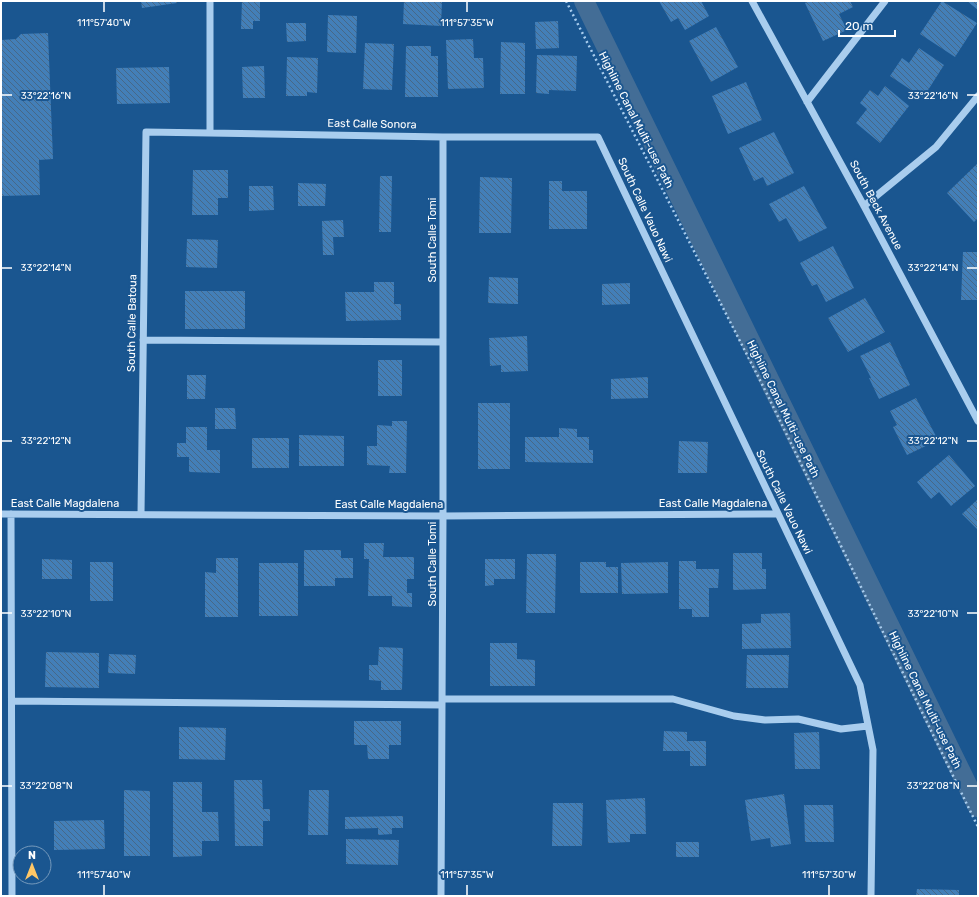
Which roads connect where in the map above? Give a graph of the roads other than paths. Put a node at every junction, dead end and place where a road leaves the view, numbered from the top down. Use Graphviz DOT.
graph roads {
  1 [pos="210,1"];
  2 [pos="752,1"];
  3 [pos="885,1"];
  4 [pos="978,96"];
  5 [pos="807,102"];
  6 [pos="146,132"];
  7 [pos="210,132"];
  8 [pos="443,137"];
  9 [pos="598,137"];
  10 [pos="864,206"];
  11 [pos="143,340"];
  12 [pos="443,342"];
  13 [pos="978,421"];
  14 [pos="1,514"];
  15 [pos="11,514"];
  16 [pos="141,514"];
  17 [pos="777,514"];
  18 [pos="443,516"];
  19 [pos="12,701"];
  20 [pos="442,702"];
  21 [pos="868,726"];
  22 [pos="12,896"];
  23 [pos="441,896"];
  24 [pos="871,896"];
  1 -- 7 [label="street"];
  2 -- 5 [label="street, South Beck Avenue"];
  3 -- 5 [label="street"];
  4 -- 10 [label="street"];
  5 -- 10 [label="street, South Beck Avenue"];
  6 -- 7 [label="street, East Calle Sonora"];
  6 -- 11 [label="street, South Calle Batoua"];
  7 -- 8 [label="street, East Calle Sonora"];
  8 -- 9 [label="street, East Calle Sonora"];
  8 -- 12 [label="street, South Calle Tomi"];
  9 -- 17 [label="street, South Calle Vauo Nawi"];
  10 -- 13 [label="street, South Beck Avenue"];
  11 -- 12 [label="street"];
  11 -- 16 [label="street, South Calle Batoua"];
  12 -- 18 [label="street, South Calle Tomi"];
  14 -- 15 [label="street, East Calle Magdalena"];
  15 -- 16 [label="street, East Calle Magdalena"];
  15 -- 19 [label="street"];
  16 -- 18 [label="street, East Calle Magdalena"];
  17 -- 18 [label="street, East Calle Magdalena"];
  17 -- 21 [label="street, South Calle Vauo Nawi"];
  18 -- 20 [label="street, South Calle Tomi"];
  19 -- 20 [label="street"];
  19 -- 22 [label="street"];
  20 -- 21 [label="street"];
  20 -- 23 [label="street, South Calle Tomi"];
  21 -- 24 [label="street, South Calle Vauo Nawi"];
}
